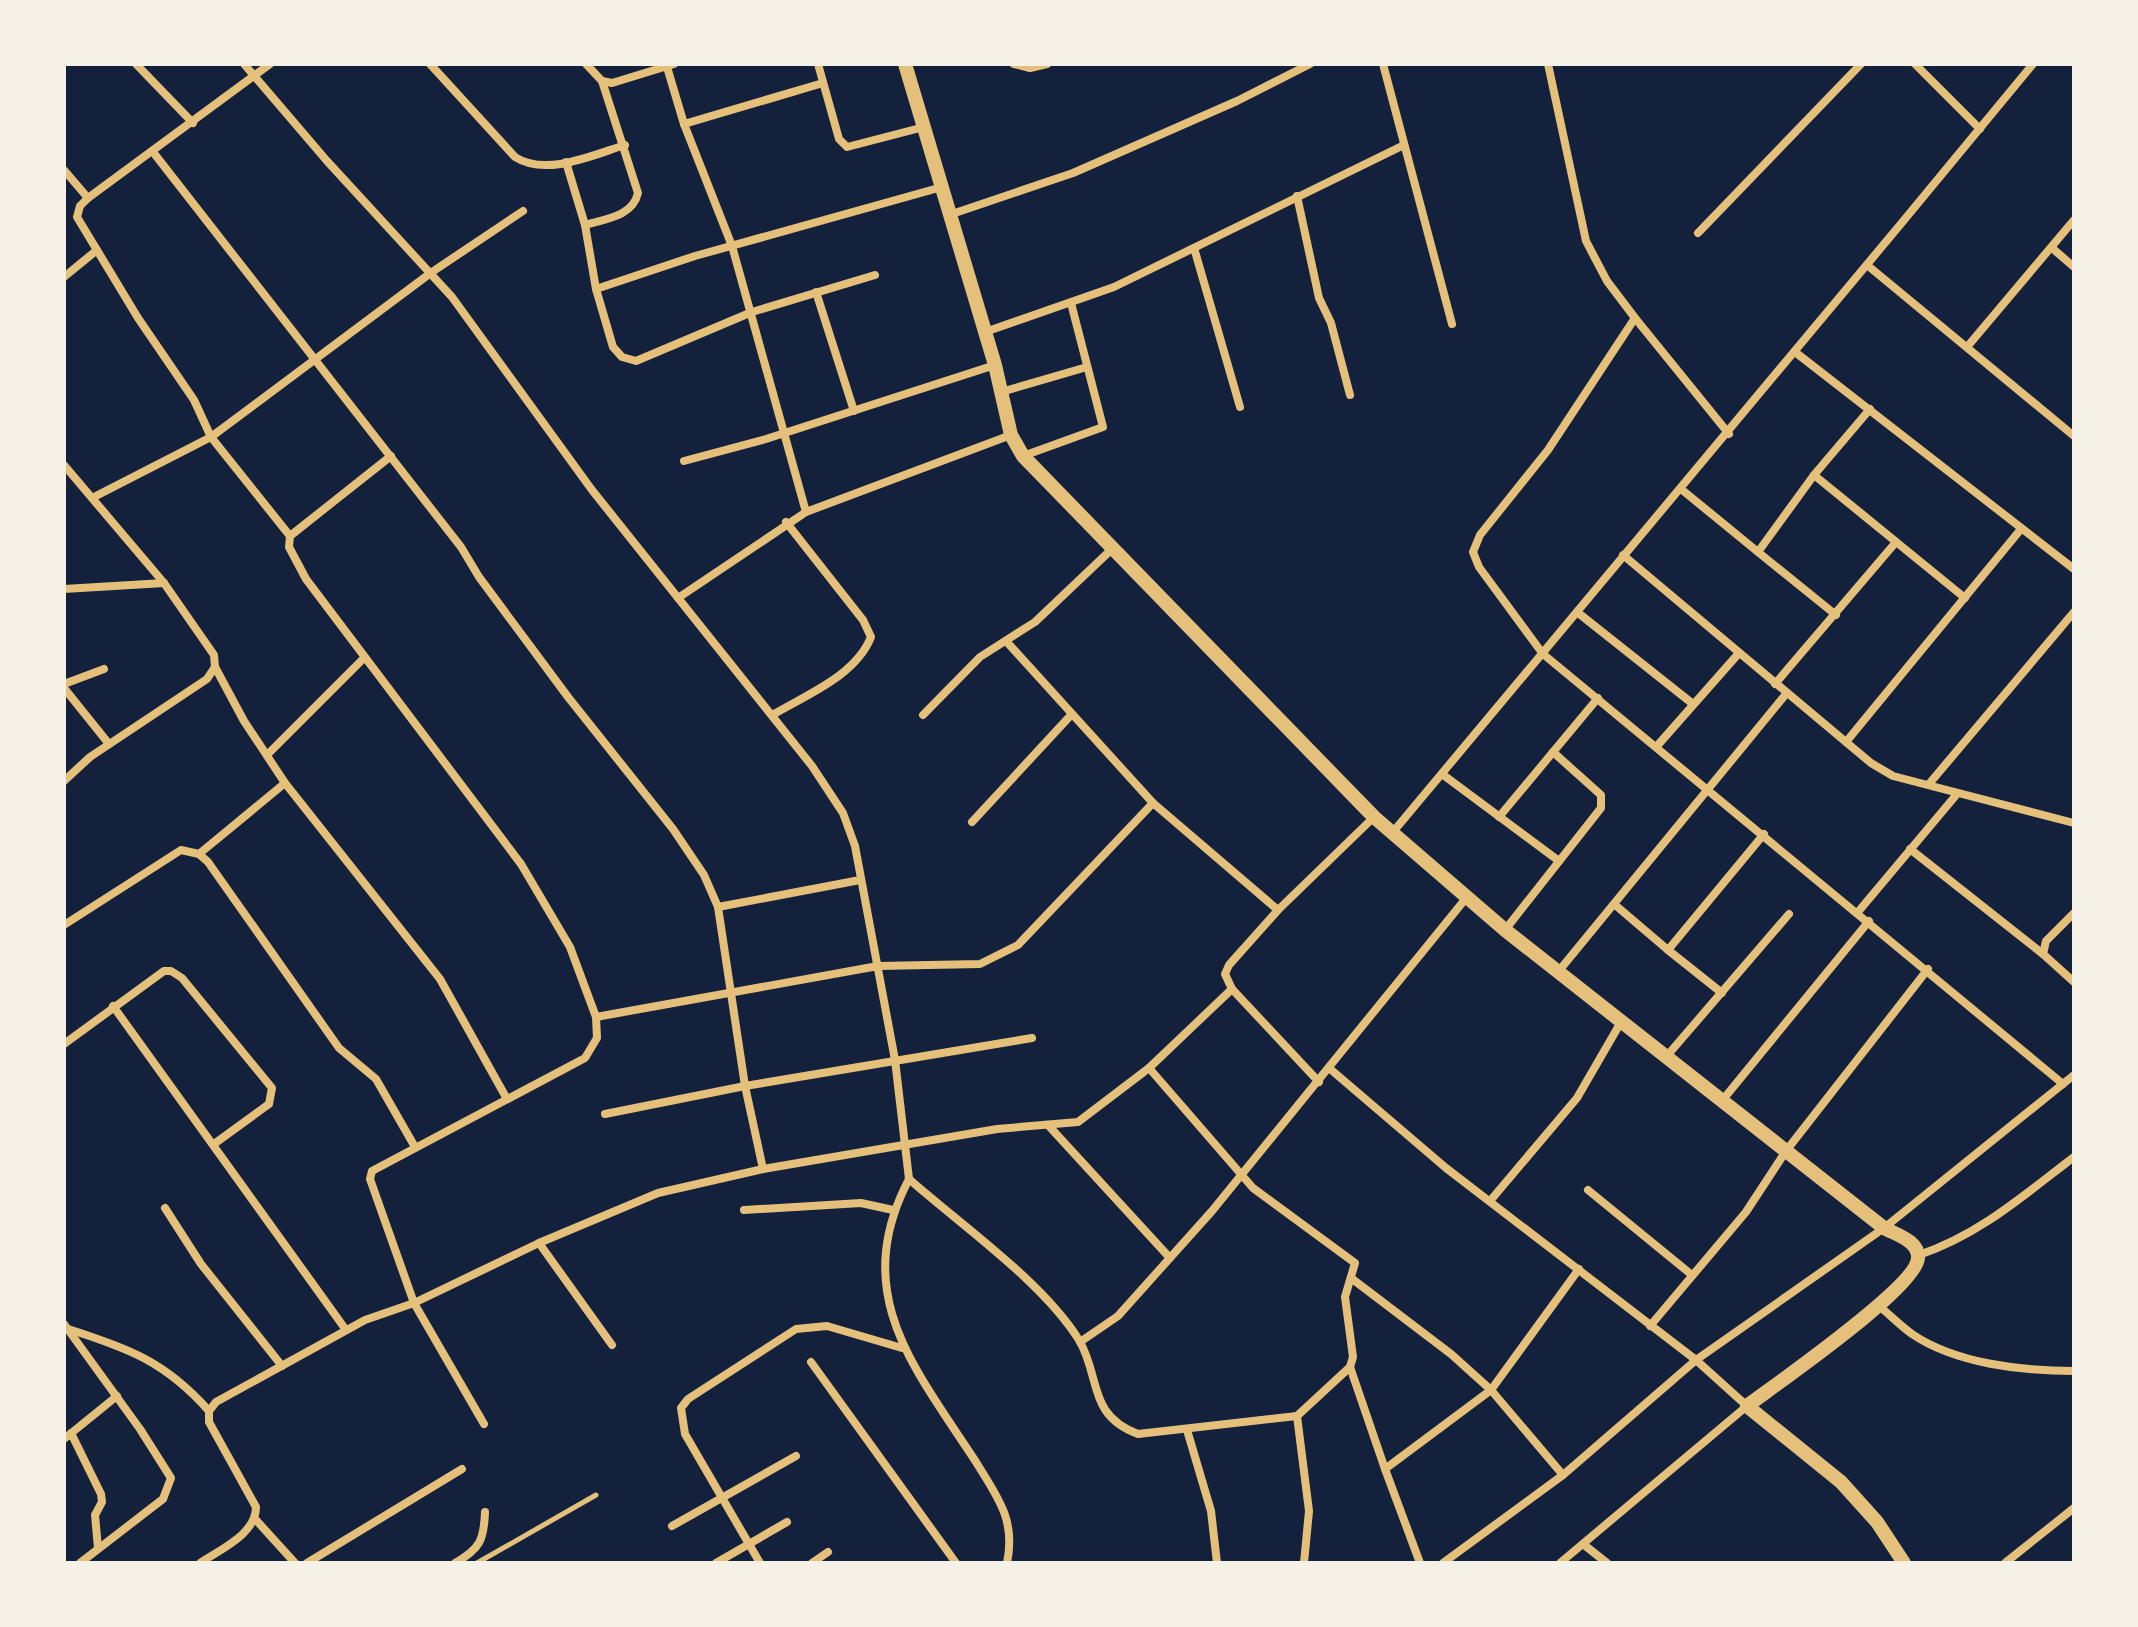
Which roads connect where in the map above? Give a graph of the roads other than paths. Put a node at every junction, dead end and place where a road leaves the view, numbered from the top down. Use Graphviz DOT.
graph roads {
  1 [pos="136,64"];
  2 [pos="244,64"];
  3 [pos="270,64"];
  4 [pos="430,64"];
  5 [pos="586,64"];
  6 [pos="818,64"];
  7 [pos="905,64"];
  8 [pos="1014,64"];
  9 [pos="1047,64"];
  10 [pos="1310,64"];
  11 [pos="1383,64"];
  12 [pos="1548,64"];
  13 [pos="1861,64"];
  14 [pos="1915,64"];
  15 [pos="2033,64"];
  16 [pos="671,65"];
  17 [pos="254,77"];
  18 [pos="602,81"];
  19 [pos="823,83"];
  20 [pos="193,123"];
  21 [pos="684,124"];
  22 [pos="924,127"];
  23 [pos="1980,129"];
  24 [pos="625,145"];
  25 [pos="1404,145"];
  26 [pos="153,152"];
  27 [pos="566,162"];
  28 [pos="64,170"];
  29 [pos="942,187"];
  30 [pos="1297,196"];
  31 [pos="88,198"];
  32 [pos="523,211"];
  33 [pos="949,215"];
  34 [pos="2074,220"];
  35 [pos="585,225"];
  36 [pos="1698,233"];
  37 [pos="732,246"];
  38 [pos="1194,248"];
  39 [pos="2052,248"];
  40 [pos="97,250"];
  41 [pos="1867,265"];
  42 [pos="2074,267"];
  43 [pos="432,272"];
  44 [pos="875,275"];
  45 [pos="64,277"];
  46 [pos="596,289"];
  47 [pos="816,292"];
  48 [pos="1071,303"];
  49 [pos="752,312"];
  50 [pos="1635,318"];
  51 [pos="1452,324"];
  52 [pos="985,332"];
  53 [pos="1967,347"];
  54 [pos="1795,352"];
  55 [pos="315,357"];
  56 [pos="995,365"];
  57 [pos="1087,367"];
  58 [pos="1001,392"];
  59 [pos="1350,395"];
  60 [pos="1240,407"];
  61 [pos="1870,409"];
  62 [pos="854,411"];
  63 [pos="786,432"];
  64 [pos="1729,434"];
  65 [pos="1011,435"];
  66 [pos="2074,436"];
  67 [pos="211,437"];
  68 [pos="391,456"];
  69 [pos="1023,456"];
  70 [pos="684,461"];
  71 [pos="64,465"];
  72 [pos="68,474"];
  73 [pos="1814,475"];
  74 [pos="1681,489"];
  75 [pos="92,498"];
  76 [pos="806,512"];
  77 [pos="786,522"];
  78 [pos="2021,529"];
  79 [pos="290,536"];
  80 [pos="1896,542"];
  81 [pos="1113,548"];
  82 [pos="1758,552"];
  83 [pos="1623,555"];
  84 [pos="2074,569"];
  85 [pos="164,583"];
  86 [pos="64,589"];
  87 [pos="678,598"];
  88 [pos="1965,598"];
  89 [pos="1577,612"];
  90 [pos="2074,612"];
  91 [pos="1836,615"];
  92 [pos="1006,641"];
  93 [pos="1739,653"];
  94 [pos="1543,654"];
  95 [pos="364,658"];
  96 [pos="215,667"];
  97 [pos="104,669"];
  98 [pos="1775,684"];
  99 [pos="64,686"];
  100 [pos="1786,694"];
  101 [pos="1598,698"];
  102 [pos="1693,704"];
  103 [pos="774,714"];
  104 [pos="923,715"];
  105 [pos="1071,715"];
  106 [pos="1846,742"];
  107 [pos="109,744"];
  108 [pos="1657,746"];
  109 [pos="1553,752"];
  110 [pos="267,755"];
  111 [pos="1442,774"];
  112 [pos="64,781"];
  113 [pos="285,783"];
  114 [pos="1929,784"];
  115 [pos="1709,788"];
  116 [pos="1957,794"];
  117 [pos="1153,803"];
  118 [pos="1374,817"];
  119 [pos="1499,817"];
  120 [pos="972,822"];
  121 [pos="2074,823"];
  122 [pos="1393,832"];
  123 [pos="1764,834"];
  124 [pos="1910,849"];
  125 [pos="199,854"];
  126 [pos="1559,861"];
  127 [pos="860,880"];
  128 [pos="1467,897"];
  129 [pos="1614,904"];
  130 [pos="718,907"];
  131 [pos="1278,910"];
  132 [pos="1858,912"];
  133 [pos="2074,913"];
  134 [pos="1789,914"];
  135 [pos="1869,921"];
  136 [pos="64,925"];
  137 [pos="1505,930"];
  138 [pos="1668,950"];
  139 [pos="2043,954"];
  140 [pos="878,966"];
  141 [pos="1928,969"];
  142 [pos="1558,972"];
  143 [pos="2074,982"];
  144 [pos="1232,989"];
  145 [pos="729,990"];
  146 [pos="1722,993"];
  147 [pos="113,1006"];
  148 [pos="596,1017"];
  149 [pos="1621,1022"];
  150 [pos="1032,1038"];
  151 [pos="64,1044"];
  152 [pos="1666,1057"];
  153 [pos="895,1060"];
  154 [pos="1149,1068"];
  155 [pos="1329,1068"];
  156 [pos="2074,1075"];
  157 [pos="1319,1082"];
  158 [pos="2063,1084"];
  159 [pos="745,1086"];
  160 [pos="507,1099"];
  161 [pos="1721,1102"];
  162 [pos="605,1114"];
  163 [pos="1048,1125"];
  164 [pos="214,1144"];
  165 [pos="907,1145"];
  166 [pos="415,1147"];
  167 [pos="1786,1151"];
  168 [pos="2074,1157"];
  169 [pos="763,1169"];
  170 [pos="1242,1175"];
  171 [pos="909,1179"];
  172 [pos="1588,1190"];
  173 [pos="1490,1201"];
  174 [pos="165,1208"];
  175 [pos="744,1210"];
  176 [pos="893,1210"];
  177 [pos="1884,1228"];
  178 [pos="539,1243"];
  179 [pos="1919,1255"];
  180 [pos="1170,1258"];
  181 [pos="1579,1269"];
  182 [pos="1692,1275"];
  183 [pos="1351,1278"];
  184 [pos="414,1303"];
  185 [pos="1879,1306"];
  186 [pos="66,1326"];
  187 [pos="1650,1326"];
  188 [pos="346,1330"];
  189 [pos="1080,1342"];
  190 [pos="612,1345"];
  191 [pos="902,1348"];
  192 [pos="1696,1360"];
  193 [pos="811,1362"];
  194 [pos="282,1366"];
  195 [pos="1350,1367"];
  196 [pos="2074,1371"];
  197 [pos="1491,1390"];
  198 [pos="117,1396"];
  199 [pos="1747,1406"];
  200 [pos="209,1411"];
  201 [pos="1297,1416"];
  202 [pos="484,1424"];
  203 [pos="1187,1430"];
  204 [pos="67,1436"];
  205 [pos="796,1456"];
  206 [pos="462,1469"];
  207 [pos="1385,1469"];
  208 [pos="1563,1475"];
  209 [pos="596,1495"];
  210 [pos="723,1496"];
  211 [pos="2074,1508"];
  212 [pos="485,1512"];
  213 [pos="256,1520"];
  214 [pos="787,1522"];
  215 [pos="672,1526"];
  216 [pos="749,1544"];
  217 [pos="1583,1544"];
  218 [pos="98,1548"];
  219 [pos="828,1552"];
  220 [pos="80,1563"];
  221 [pos="200,1563"];
  222 [pos="295,1563"];
  223 [pos="307,1563"];
  224 [pos="455,1563"];
  225 [pos="477,1563"];
  226 [pos="716,1563"];
  227 [pos="760,1563"];
  228 [pos="812,1563"];
  229 [pos="956,1563"];
  230 [pos="1007,1563"];
  231 [pos="1217,1563"];
  232 [pos="1304,1563"];
  233 [pos="1420,1563"];
  234 [pos="1443,1563"];
  235 [pos="1560,1563"];
  236 [pos="1607,1563"];
  237 [pos="1904,1563"];
  238 [pos="2005,1563"];
  1 -- 20 [label="street"];
  2 -- 17 [label="street"];
  3 -- 17 [label="street"];
  4 -- 27 [label="street"];
  5 -- 18 [label="street"];
  6 -- 19 [label="street"];
  7 -- 22 [label="street"];
  8 -- 9 [label="street"];
  10 -- 33 [label="street"];
  11 -- 25 [label="street"];
  12 -- 50 [label="street"];
  13 -- 36 [label="street"];
  14 -- 23 [label="street"];
  15 -- 23 [label="street"];
  16 -- 18 [label="street"];
  16 -- 21 [label="street"];
  17 -- 20 [label="street"];
  17 -- 43 [label="street"];
  18 -- 24 [label="street"];
  19 -- 21 [label="street"];
  19 -- 22 [label="street"];
  20 -- 26 [label="street"];
  21 -- 37 [label="street"];
  22 -- 29 [label="street"];
  23 -- 41 [label="street"];
  24 -- 27 [label="street"];
  24 -- 35 [label="street"];
  25 -- 30 [label="street"];
  25 -- 51 [label="street"];
  26 -- 31 [label="street"];
  26 -- 55 [label="street"];
  27 -- 35 [label="street"];
  28 -- 31 [label="street"];
  29 -- 33 [label="street"];
  29 -- 37 [label="street"];
  30 -- 38 [label="street"];
  30 -- 59 [label="street"];
  31 -- 40 [label="street"];
  32 -- 43 [label="street"];
  33 -- 52 [label="street"];
  34 -- 39 [label="street"];
  35 -- 46 [label="street"];
  37 -- 46 [label="street"];
  37 -- 49 [label="street"];
  38 -- 48 [label="street"];
  38 -- 60 [label="street"];
  39 -- 42 [label="street"];
  39 -- 53 [label="street"];
  40 -- 45 [label="street"];
  40 -- 67 [label="street"];
  41 -- 53 [label="street"];
  41 -- 54 [label="street"];
  43 -- 55 [label="street"];
  43 -- 87 [label="street"];
  44 -- 47 [label="street"];
  46 -- 49 [label="street"];
  47 -- 49 [label="street"];
  47 -- 62 [label="street"];
  48 -- 52 [label="street"];
  48 -- 57 [label="street"];
  49 -- 63 [label="street"];
  50 -- 64 [label="street"];
  50 -- 94 [label="street"];
  52 -- 56 [label="street"];
  53 -- 66 [label="street"];
  54 -- 61 [label="street"];
  54 -- 64 [label="street"];
  55 -- 67 [label="street"];
  55 -- 68 [label="street"];
  56 -- 58 [label="street"];
  56 -- 62 [label="street"];
  57 -- 58 [label="street"];
  57 -- 69 [label="street"];
  58 -- 65 [label="street"];
  61 -- 73 [label="street"];
  61 -- 78 [label="street"];
  62 -- 63 [label="street"];
  63 -- 70 [label="street"];
  63 -- 76 [label="street"];
  64 -- 74 [label="street"];
  65 -- 69 [label="street"];
  65 -- 76 [label="street"];
  67 -- 75 [label="street"];
  67 -- 79 [label="street"];
  68 -- 79 [label="street"];
  68 -- 130 [label="street"];
  69 -- 81 [label="street"];
  71 -- 72 [label="street"];
  72 -- 75 [label="street"];
  73 -- 80 [label="street"];
  73 -- 82 [label="street"];
  74 -- 82 [label="street"];
  74 -- 83 [label="street"];
  75 -- 85 [label="street"];
  76 -- 77 [label="street"];
  77 -- 87 [label="street"];
  77 -- 103 [label="street"];
  78 -- 84 [label="street"];
  78 -- 88 [label="street"];
  79 -- 95 [label="street"];
  80 -- 88 [label="street"];
  80 -- 91 [label="street"];
  81 -- 92 [label="street"];
  81 -- 118 [label="street"];
  82 -- 91 [label="street"];
  83 -- 89 [label="street"];
  83 -- 93 [label="street"];
  85 -- 86 [label="street"];
  85 -- 96 [label="street"];
  87 -- 103 [label="street"];
  88 -- 106 [label="street"];
  89 -- 94 [label="street"];
  89 -- 102 [label="street"];
  90 -- 114 [label="street"];
  91 -- 98 [label="street"];
  92 -- 104 [label="street"];
  92 -- 105 [label="street"];
  93 -- 98 [label="street"];
  93 -- 102 [label="street"];
  94 -- 101 [label="street"];
  94 -- 111 [label="street"];
  95 -- 110 [label="street"];
  95 -- 148 [label="street"];
  96 -- 107 [label="street"];
  96 -- 110 [label="street"];
  97 -- 99 [label="street"];
  98 -- 100 [label="street"];
  99 -- 107 [label="street"];
  100 -- 106 [label="street"];
  100 -- 115 [label="street"];
  101 -- 108 [label="street"];
  101 -- 109 [label="street"];
  102 -- 108 [label="street"];
  103 -- 127 [label="street"];
  105 -- 117 [label="street"];
  105 -- 120 [label="street"];
  106 -- 114 [label="street"];
  107 -- 112 [label="street"];
  108 -- 115 [label="street"];
  109 -- 119 [label="street"];
  109 -- 126 [label="street"];
  110 -- 113 [label="street"];
  111 -- 119 [label="street"];
  111 -- 122 [label="street"];
  113 -- 125 [label="street"];
  113 -- 160 [label="street"];
  114 -- 116 [label="street"];
  115 -- 123 [label="street"];
  115 -- 129 [label="street"];
  116 -- 121 [label="street"];
  116 -- 124 [label="street"];
  117 -- 131 [label="street"];
  117 -- 140 [label="street"];
  118 -- 122 [label="street"];
  118 -- 131 [label="street"];
  119 -- 126 [label="street"];
  122 -- 128 [label="street"];
  123 -- 132 [label="street"];
  123 -- 138 [label="street"];
  124 -- 132 [label="street"];
  124 -- 139 [label="street"];
  125 -- 136 [label="street"];
  125 -- 166 [label="street"];
  126 -- 137 [label="street"];
  127 -- 130 [label="street"];
  127 -- 140 [label="street"];
  128 -- 137 [label="street"];
  128 -- 155 [label="street"];
  129 -- 138 [label="street"];
  129 -- 142 [label="street"];
  130 -- 145 [label="street"];
  131 -- 144 [label="street"];
  132 -- 135 [label="street"];
  133 -- 139 [label="street"];
  134 -- 146 [label="street"];
  135 -- 141 [label="street"];
  135 -- 161 [label="street"];
  137 -- 142 [label="street"];
  138 -- 146 [label="street"];
  139 -- 143 [label="street"];
  140 -- 145 [label="street"];
  140 -- 153 [label="street"];
  141 -- 158 [label="street"];
  141 -- 167 [label="street"];
  142 -- 149 [label="street"];
  144 -- 154 [label="street"];
  144 -- 157 [label="street"];
  145 -- 148 [label="street"];
  145 -- 159 [label="street"];
  146 -- 152 [label="street"];
  147 -- 151 [label="street"];
  147 -- 164 [label="street"];
  147 -- 164 [label="street"];
  148 -- 160 [label="street"];
  149 -- 152 [label="street"];
  149 -- 173 [label="street"];
  150 -- 153 [label="street"];
  152 -- 161 [label="street"];
  153 -- 159 [label="street"];
  153 -- 165 [label="street"];
  154 -- 163 [label="street"];
  154 -- 170 [label="street"];
  155 -- 157 [label="street"];
  155 -- 173 [label="street"];
  156 -- 158 [label="street"];
  157 -- 170 [label="street"];
  158 -- 177 [label="street"];
  159 -- 162 [label="street"];
  159 -- 169 [label="street"];
  160 -- 166 [label="street"];
  161 -- 167 [label="street"];
  163 -- 165 [label="street"];
  163 -- 180 [label="street"];
  164 -- 188 [label="street"];
  165 -- 169 [label="street"];
  165 -- 171 [label="street"];
  166 -- 184 [label="street"];
  167 -- 177 [label="street"];
  167 -- 182 [label="street"];
  168 -- 179 [label="street"];
  169 -- 178 [label="street"];
  170 -- 180 [label="street"];
  170 -- 183 [label="street"];
  171 -- 176 [label="street"];
  171 -- 189 [label="street"];
  172 -- 182 [label="street"];
  173 -- 181 [label="street"];
  174 -- 194 [label="street"];
  175 -- 176 [label="street"];
  176 -- 191 [label="street"];
  177 -- 179 [label="street"];
  177 -- 192 [label="street"];
  178 -- 184 [label="street"];
  178 -- 190 [label="street"];
  179 -- 185 [label="street"];
  180 -- 189 [label="street"];
  181 -- 187 [label="street"];
  181 -- 197 [label="street"];
  182 -- 187 [label="street"];
  183 -- 195 [label="street"];
  183 -- 197 [label="street"];
  184 -- 188 [label="street"];
  184 -- 202 [label="street"];
  185 -- 196 [label="street"];
  185 -- 199 [label="street"];
  186 -- 198 [label="street"];
  186 -- 200 [label="street"];
  187 -- 192 [label="street"];
  188 -- 194 [label="street"];
  189 -- 203 [label="street"];
  191 -- 210 [label="street"];
  191 -- 230 [label="street"];
  192 -- 199 [label="street"];
  192 -- 208 [label="street"];
  193 -- 229 [label="street"];
  194 -- 200 [label="street"];
  195 -- 201 [label="street"];
  195 -- 207 [label="street"];
  197 -- 207 [label="street"];
  197 -- 208 [label="street"];
  198 -- 204 [label="street"];
  198 -- 218 [label="street"];
  199 -- 217 [label="street"];
  199 -- 237 [label="street"];
  200 -- 213 [label="street"];
  201 -- 203 [label="street"];
  201 -- 232 [label="street"];
  203 -- 231 [label="street"];
  204 -- 218 [label="street"];
  205 -- 210 [label="street"];
  206 -- 223 [label="street"];
  207 -- 233 [label="street"];
  208 -- 234 [label="street"];
  209 -- 225 [label="lane"];
  210 -- 215 [label="street"];
  210 -- 216 [label="street"];
  211 -- 238 [label="street"];
  212 -- 224 [label="street"];
  213 -- 221 [label="street"];
  213 -- 222 [label="street"];
  214 -- 216 [label="street"];
  216 -- 226 [label="street"];
  216 -- 227 [label="street"];
  217 -- 235 [label="street"];
  217 -- 236 [label="street"];
  218 -- 220 [label="street"];
  219 -- 228 [label="street"];
}
